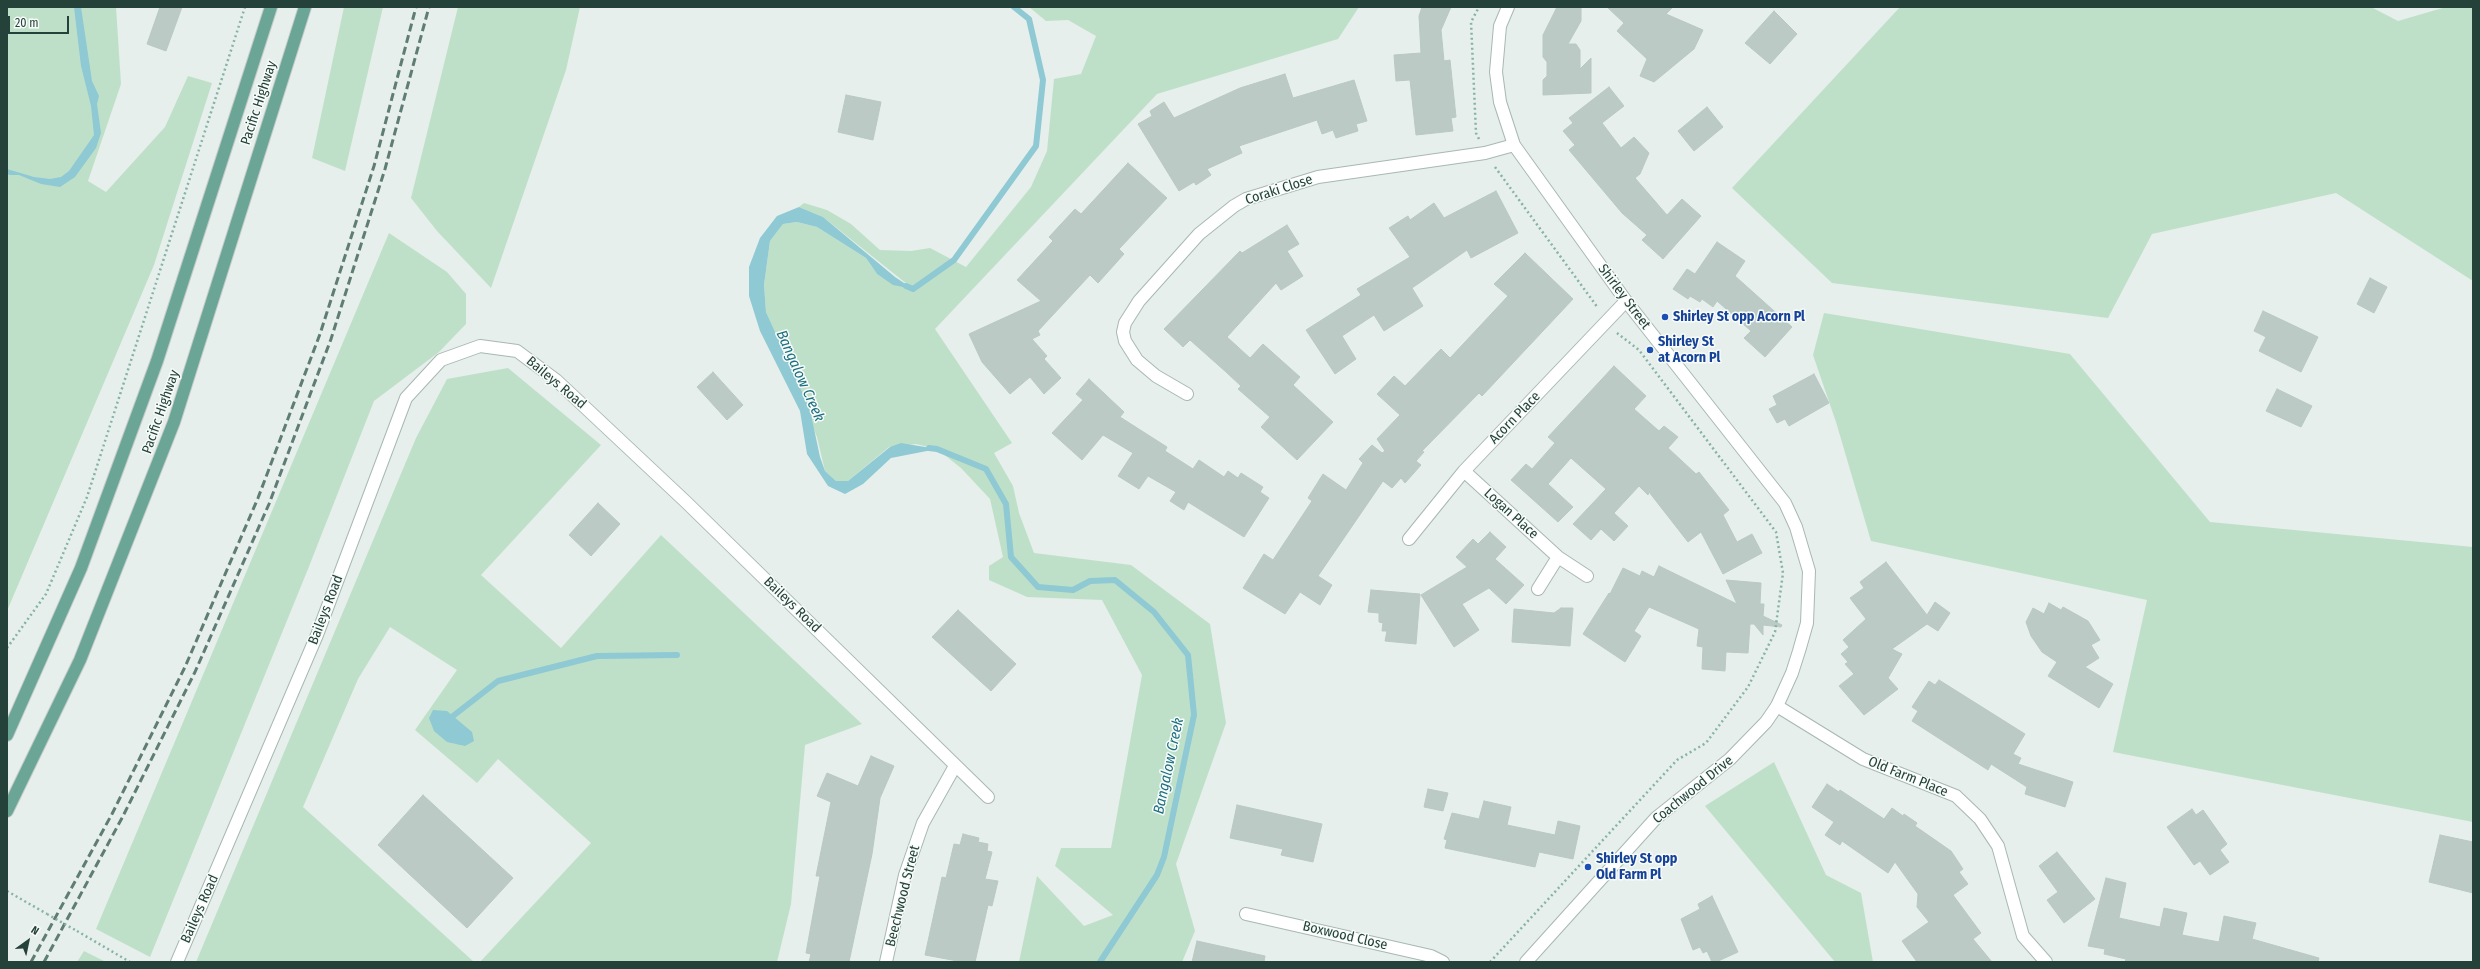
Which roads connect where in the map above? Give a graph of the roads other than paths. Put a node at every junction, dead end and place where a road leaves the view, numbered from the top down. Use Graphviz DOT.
graph roads {
  1 [pos="271,7"];
  2 [pos="305,7"];
  3 [pos="1508,7"];
  4 [pos="1514,146"];
  5 [pos="1626,301"];
  6 [pos="1187,394"];
  7 [pos="1464,471"];
  8 [pos="1409,539"];
  9 [pos="1558,557"];
  10 [pos="1587,576"];
  11 [pos="1538,588"];
  12 [pos="1777,706"];
  13 [pos="7,735"];
  14 [pos="955,766"];
  15 [pos="988,797"];
  16 [pos="7,811"];
  17 [pos="1246,914"];
  18 [pos="177,962"];
  19 [pos="886,962"];
  20 [pos="1443,962"];
  21 [pos="1526,962"];
  22 [pos="2046,962"];
  1 -- 13 [label="main road, Pacific Highway"];
  2 -- 16 [label="main road, Pacific Highway"];
  3 -- 4 [label="street, Shirley Street"];
  4 -- 5 [label="street, Shirley Street"];
  4 -- 6 [label="street, Coraki Close"];
  5 -- 7 [label="street, Acorn Place"];
  5 -- 12 [label="street, Shirley Street"];
  7 -- 8 [label="street, Acorn Place"];
  7 -- 9 [label="street, Logan Place"];
  9 -- 10 [label="street, Logan Place"];
  9 -- 11 [label="street"];
  12 -- 21 [label="street, Coachwood Drive"];
  12 -- 22 [label="street, Old Farm Place"];
  14 -- 15 [label="street, Baileys Road"];
  14 -- 18 [label="street, Baileys Road"];
  14 -- 19 [label="street, Beechwood Street"];
  17 -- 20 [label="street, Boxwood Close"];
}
